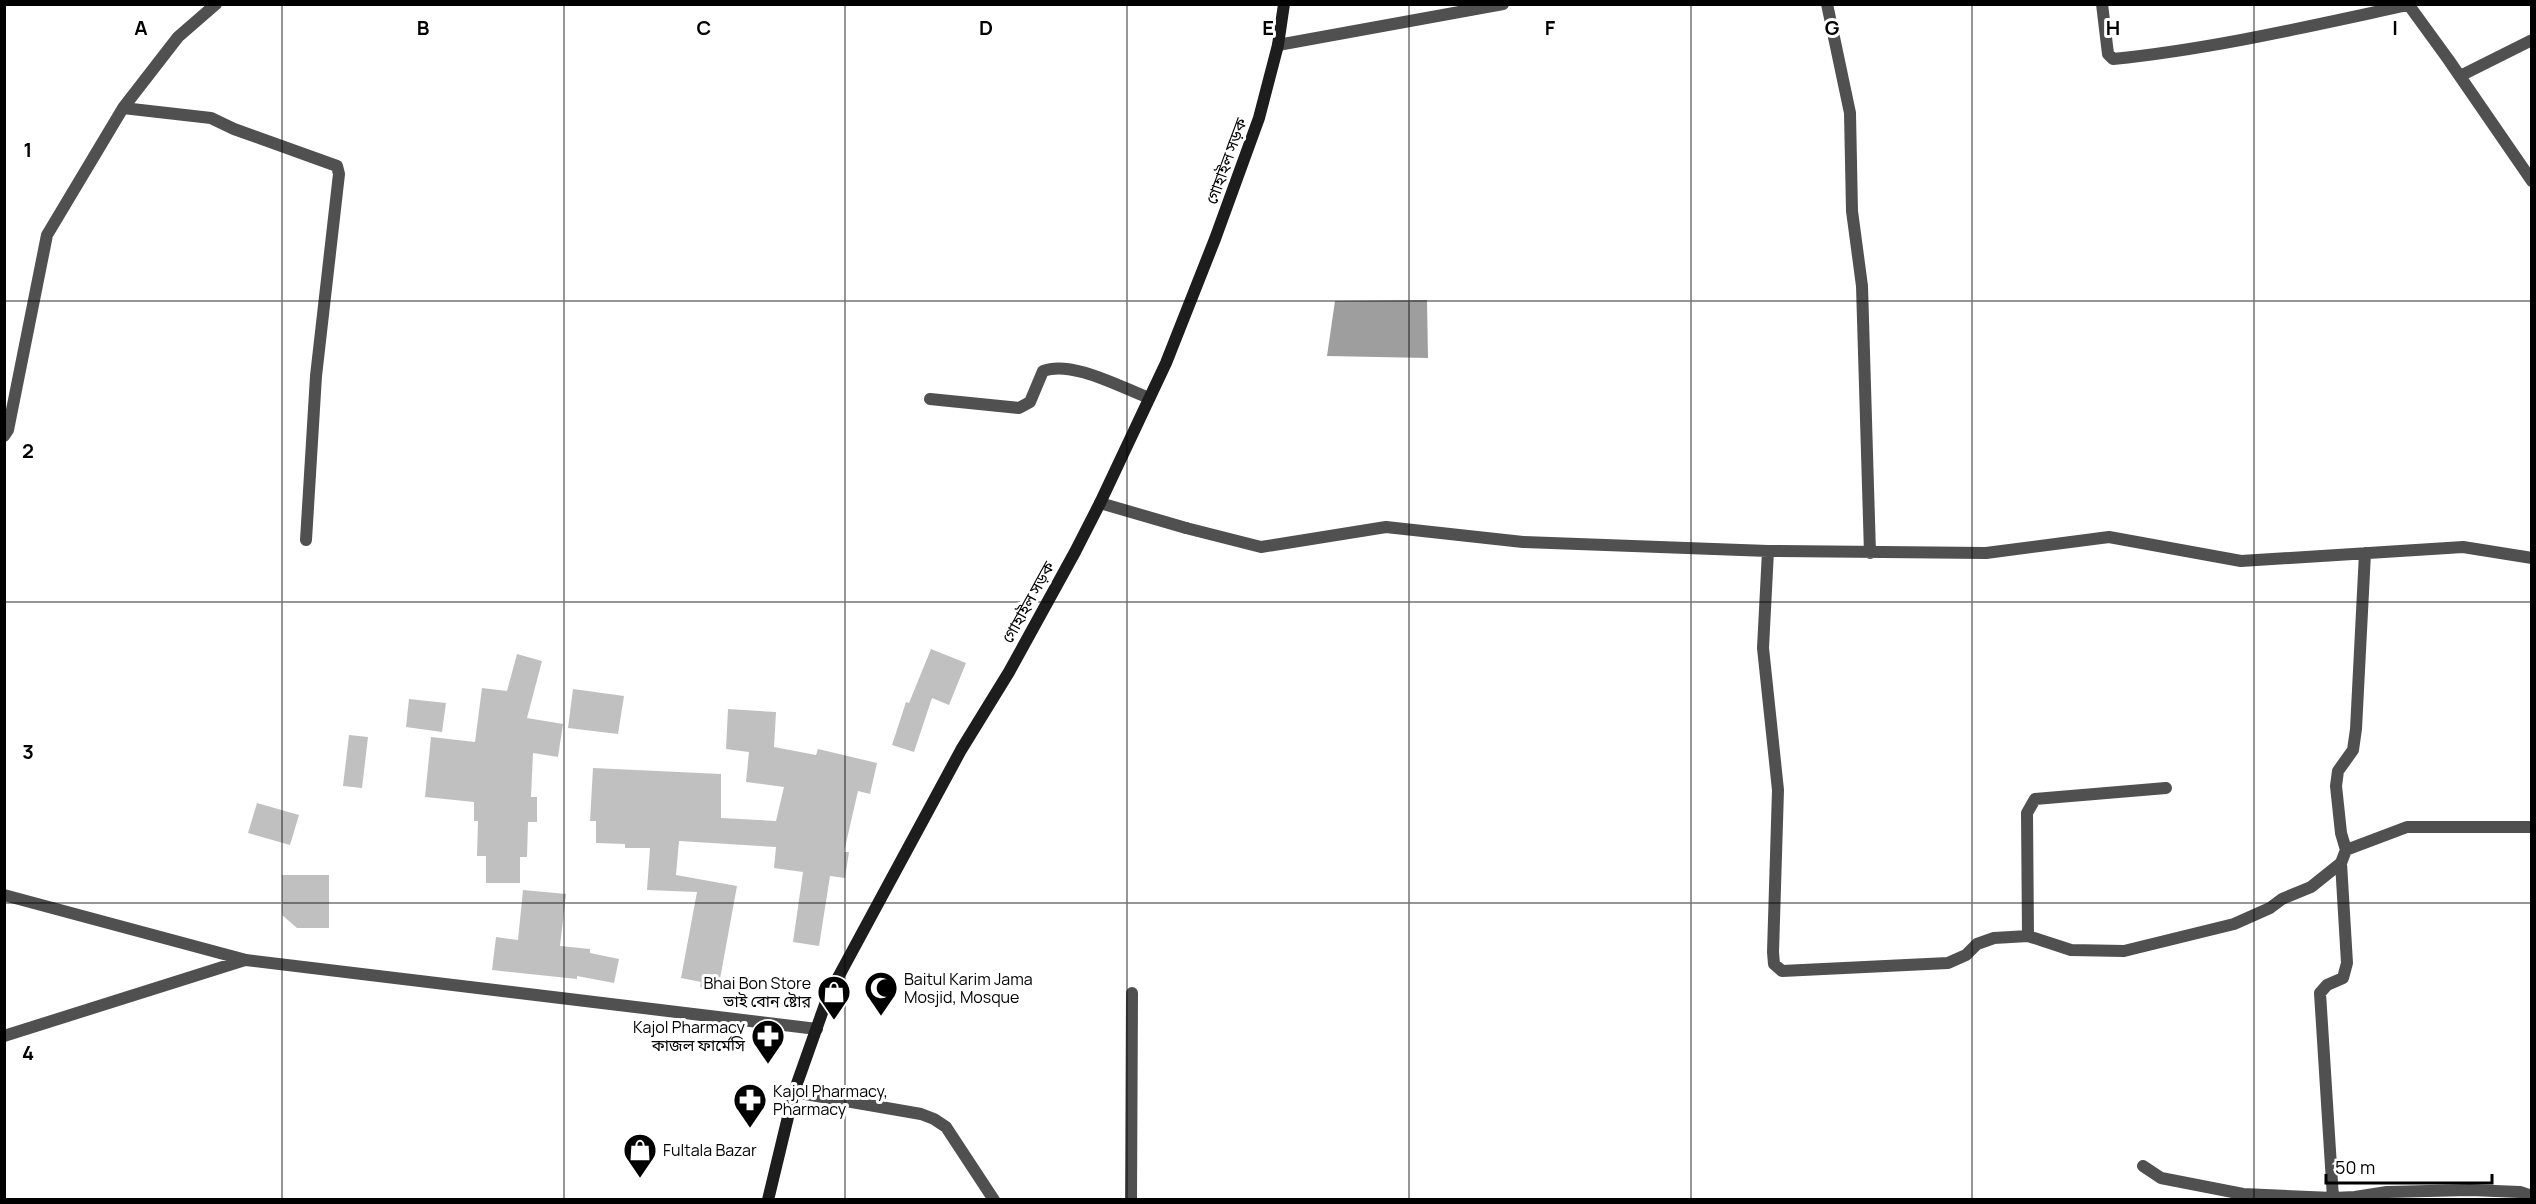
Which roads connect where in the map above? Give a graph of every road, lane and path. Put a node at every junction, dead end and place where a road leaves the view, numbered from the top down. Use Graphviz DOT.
graph roads {
  1 [pos="216,4"];
  2 [pos="1284,4"];
  3 [pos="1503,4"];
  4 [pos="1827,4"];
  5 [pos="2102,4"];
  6 [pos="2408,5"];
  7 [pos="2532,40"];
  8 [pos="1278,45"];
  9 [pos="2460,76"];
  10 [pos="123,108"];
  11 [pos="2532,181"];
  12 [pos="1149,398"];
  13 [pos="930,399"];
  14 [pos="4,436"];
  15 [pos="1100,503"];
  16 [pos="306,540"];
  17 [pos="1768,551"];
  18 [pos="1870,553"];
  19 [pos="2365,553"];
  20 [pos="2532,558"];
  21 [pos="2166,788"];
  22 [pos="2532,827"];
  23 [pos="2346,850"];
  24 [pos="2341,863"];
  25 [pos="4,895"];
  26 [pos="2028,936"];
  27 [pos="246,960"];
  28 [pos="1132,993"];
  29 [pos="816,1029"];
  30 [pos="4,1036"];
  31 [pos="794,1092"];
  32 [pos="2143,1166"];
  33 [pos="2532,1196"];
  34 [pos="2333,1198"];
  35 [pos="768,1200"];
  36 [pos="994,1200"];
  37 [pos="1131,1200"];
  1 -- 10 [label="street"];
  2 -- 8 [label="main road, গোহাইল সড়ক"];
  3 -- 8 [label="street"];
  4 -- 18 [label="street"];
  5 -- 6 [label="street"];
  6 -- 9 [label="street"];
  7 -- 9 [label="street"];
  8 -- 12 [label="main road, গোহাইল সড়ক"];
  9 -- 11 [label="street"];
  10 -- 14 [label="street"];
  10 -- 16 [label="street"];
  12 -- 13 [label="street"];
  12 -- 15 [label="main road, গোহাইল সড়ক"];
  15 -- 17 [label="street"];
  15 -- 29 [label="main road, গোহাইল সড়ক"];
  17 -- 18 [label="street"];
  17 -- 26 [label="street"];
  18 -- 19 [label="street"];
  19 -- 20 [label="street"];
  19 -- 23 [label="street"];
  21 -- 26 [label="street"];
  22 -- 23 [label="street"];
  23 -- 24 [label="street"];
  24 -- 26 [label="street"];
  24 -- 34 [label="street"];
  25 -- 27 [label="street"];
  27 -- 29 [label="street"];
  27 -- 30 [label="street"];
  28 -- 37 [label="street"];
  29 -- 31 [label="main road, গোহাইল সড়ক"];
  31 -- 35 [label="main road, গোহাইল সড়ক"];
  31 -- 36 [label="street"];
  32 -- 34 [label="street"];
  33 -- 34 [label="street"];
}
